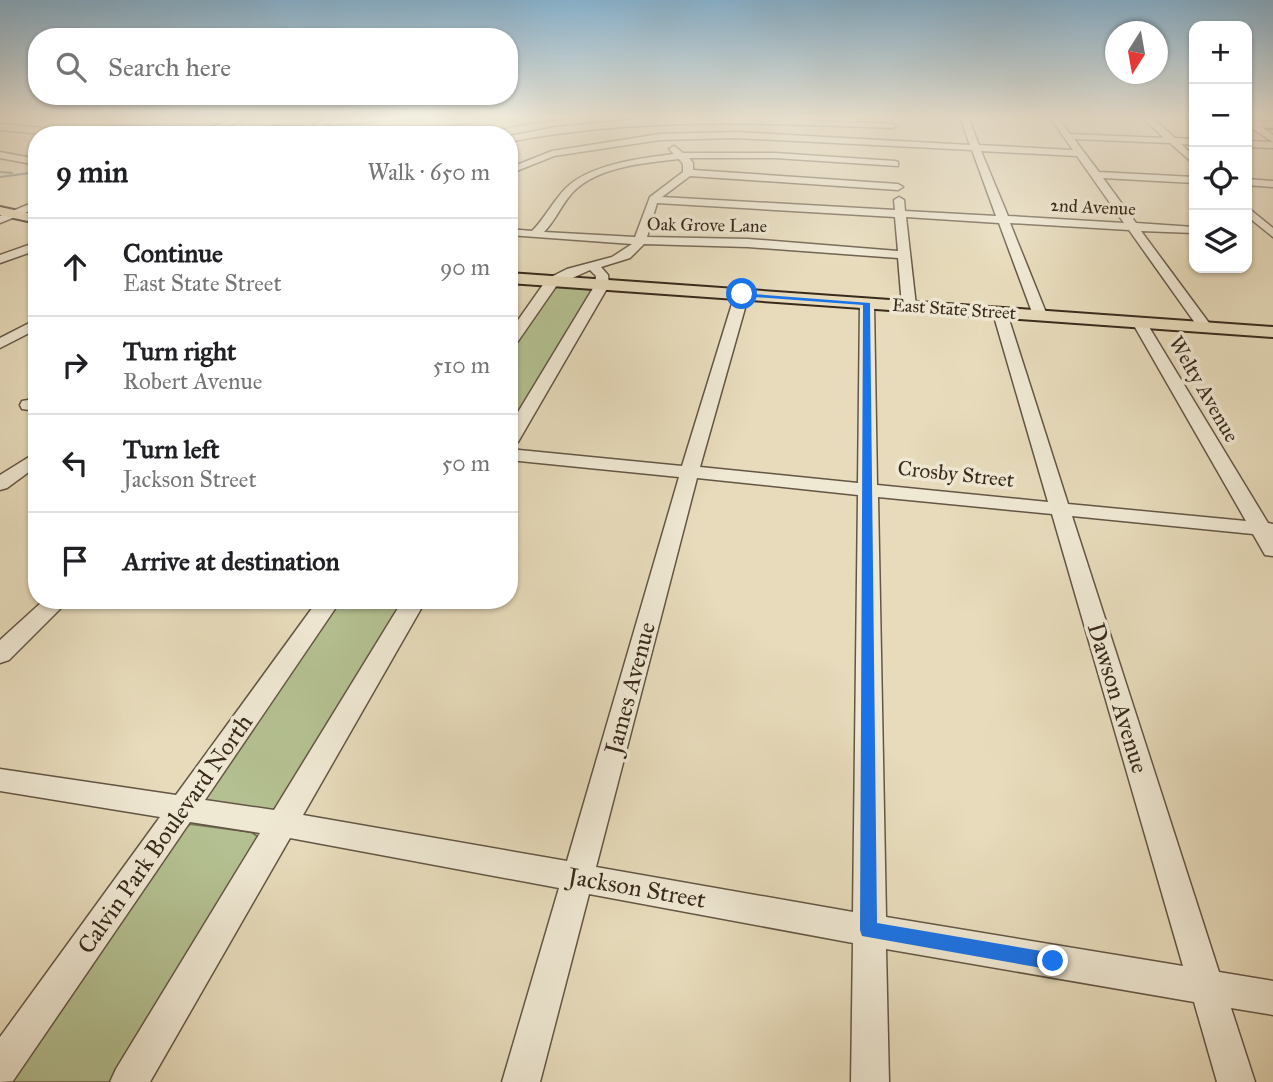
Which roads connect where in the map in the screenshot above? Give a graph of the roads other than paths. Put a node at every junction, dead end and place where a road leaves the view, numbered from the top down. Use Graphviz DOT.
graph roads {
  1 [pos="621,167"];
  2 [pos="688,167"];
  3 [pos="895,167"];
  4 [pos="984,167"];
  5 [pos="1091,167"];
  6 [pos="688,173"];
  7 [pos="1096,175"];
  8 [pos="1189,180"];
  9 [pos="1252,182"];
  10 [pos="1273,184"];
  11 [pos="898,187"];
  12 [pos="654,200"];
  13 [pos="28,209"];
  14 [pos="0,211"];
  15 [pos="900,214"];
  16 [pos="17,215"];
  17 [pos="1252,215"];
  18 [pos="28,217"];
  19 [pos="1005,219"];
  20 [pos="0,220"];
  21 [pos="1132,227"];
  22 [pos="1189,230"];
  23 [pos="518,233"];
  24 [pos="1252,233"];
  25 [pos="1273,234"];
  26 [pos="534,235"];
  27 [pos="640,241"];
  28 [pos="28,249"];
  29 [pos="903,255"];
  30 [pos="0,259"];
  31 [pos="591,265"];
  32 [pos="518,279"];
  33 [pos="552,282"];
  34 [pos="602,285"];
  35 [pos="742,294"];
  36 [pos="867,303"];
  37 [pos="909,306"];
  38 [pos="1000,313"];
  39 [pos="1040,316"];
  40 [pos="1139,323"];
  41 [pos="1205,327"];
  42 [pos="28,328"];
  43 [pos="518,331"];
  44 [pos="1273,332"];
  45 [pos="0,344"];
  46 [pos="518,427"];
  47 [pos="518,455"];
  48 [pos="28,464"];
  49 [pos="690,471"];
  50 [pos="0,484"];
  51 [pos="867,488"];
  52 [pos="1060,508"];
  53 [pos="1266,529"];
  54 [pos="1273,551"];
  55 [pos="48,609"];
  56 [pos="324,609"];
  57 [pos="410,609"];
  58 [pos="0,654"];
  59 [pos="0,780"];
  60 [pos="182,810"];
  61 [pos="282,824"];
  62 [pos="578,878"];
  63 [pos="869,930"];
  64 [pos="1206,988"];
  65 [pos="1273,999"];
  66 [pos="0,1068"];
  67 [pos="129,1082"];
  68 [pos="521,1082"];
  69 [pos="870,1082"];
  70 [pos="1236,1082"];
  1 -- 26 [label="street"];
  2 -- 6 [label="street"];
  3 -- 11 [label="street"];
  4 -- 19 [label="street"];
  5 -- 7 [label="street"];
  6 -- 11 [label="street"];
  6 -- 12 [label="street"];
  7 -- 8 [label="street"];
  7 -- 21 [label="street"];
  9 -- 10 [label="street"];
  11 -- 15 [label="street"];
  12 -- 15 [label="street, 2nd Avenue"];
  12 -- 27 [label="street"];
  13 -- 16 [label="street"];
  14 -- 16 [label="main road"];
  15 -- 19 [label="street, 2nd Avenue"];
  15 -- 29 [label="street"];
  16 -- 18 [label="main road"];
  16 -- 20 [label="street"];
  17 -- 25 [label="street"];
  19 -- 21 [label="street, 2nd Avenue"];
  19 -- 39 [label="street"];
  21 -- 22 [label="street, 2nd Avenue"];
  21 -- 41 [label="street"];
  23 -- 26 [label="street, Oak Grove Lane"];
  24 -- 25 [label="street"];
  26 -- 27 [label="street, Oak Grove Lane"];
  27 -- 29 [label="street, Oak Grove Lane"];
  27 -- 31 [label="street"];
  28 -- 30 [label="street"];
  29 -- 37 [label="street"];
  31 -- 33 [label="street"];
  31 -- 34 [label="street"];
  32 -- 33 [label="main road, East State Street"];
  33 -- 34 [label="main road, East State Street"];
  33 -- 43 [label="street"];
  34 -- 35 [label="main road, East State Street"];
  34 -- 46 [label="street"];
  35 -- 36 [label="main road, East State Street"];
  35 -- 49 [label="street, James Avenue"];
  36 -- 37 [label="main road, East State Street"];
  36 -- 51 [label="street"];
  37 -- 38 [label="main road, East State Street"];
  38 -- 39 [label="main road, East State Street"];
  38 -- 52 [label="street, Dawson Avenue"];
  39 -- 40 [label="main road, East State Street"];
  40 -- 41 [label="main road, East State Street"];
  40 -- 53 [label="street, Welty Avenue"];
  41 -- 44 [label="main road, East State Street"];
  42 -- 45 [label="street"];
  47 -- 49 [label="street, Crosby Street"];
  48 -- 50 [label="street"];
  49 -- 51 [label="street, Crosby Street"];
  49 -- 62 [label="street, James Avenue"];
  51 -- 52 [label="street, Crosby Street"];
  51 -- 63 [label="street"];
  52 -- 53 [label="street, Crosby Street"];
  52 -- 64 [label="street, Dawson Avenue"];
  53 -- 54 [label="street, Welty Avenue"];
  55 -- 58 [label="street"];
  56 -- 60 [label="street, Calvin Park Boulevard North"];
  57 -- 61 [label="street"];
  59 -- 60 [label="street, Jackson Street"];
  60 -- 61 [label="street, Jackson Street"];
  60 -- 66 [label="street, Calvin Park Boulevard North"];
  61 -- 62 [label="street, Jackson Street"];
  61 -- 67 [label="street"];
  62 -- 63 [label="street, Jackson Street"];
  62 -- 68 [label="street, James Avenue"];
  63 -- 64 [label="street, Jackson Street"];
  63 -- 69 [label="street"];
  64 -- 65 [label="street, Jackson Street"];
  64 -- 70 [label="street, Dawson Avenue"];
}
